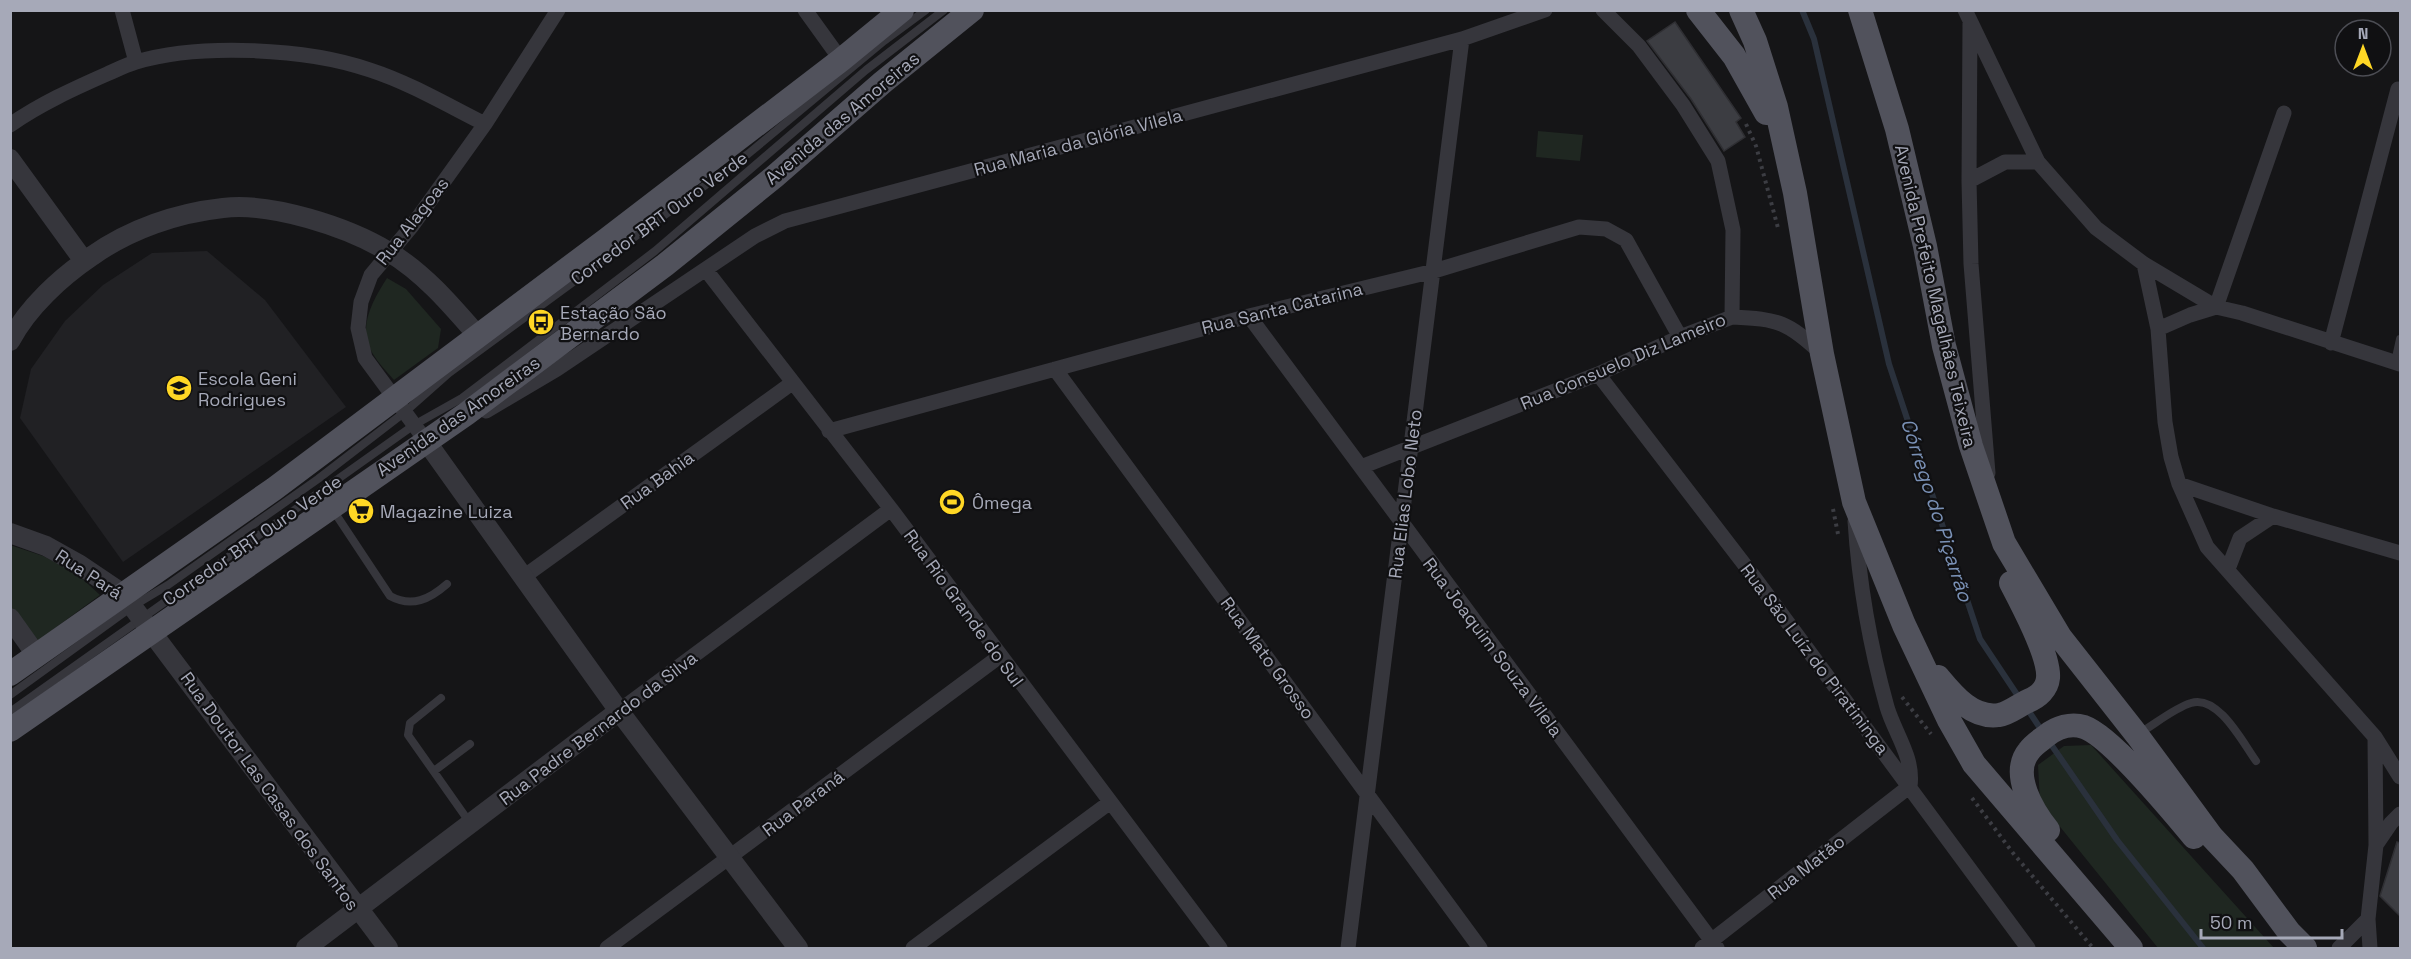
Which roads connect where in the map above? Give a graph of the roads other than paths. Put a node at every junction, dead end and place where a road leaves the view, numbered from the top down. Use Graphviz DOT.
graph roads {
  1 [pos="122,10"];
  2 [pos="558,10"];
  3 [pos="804,10"];
  4 [pos="902,10"];
  5 [pos="926,10"];
  6 [pos="944,10"];
  7 [pos="972,10"];
  8 [pos="1545,10"];
  9 [pos="1603,10"];
  10 [pos="1698,10"];
  11 [pos="1741,10"];
  12 [pos="1860,10"];
  13 [pos="1967,15"];
  14 [pos="1462,39"];
  15 [pos="841,60"];
  16 [pos="135,62"];
  17 [pos="2398,89"];
  18 [pos="2284,114"];
  19 [pos="485,124"];
  20 [pos="10,125"];
  21 [pos="10,159"];
  22 [pos="2038,162"];
  23 [pos="1790,166"];
  24 [pos="1969,181"];
  25 [pos="389,252"];
  26 [pos="84,261"];
  27 [pos="2144,264"];
  28 [pos="706,270"];
  29 [pos="1434,271"];
  30 [pos="2216,307"];
  31 [pos="1248,316"];
  32 [pos="1732,317"];
  33 [pos="2158,329"];
  34 [pos="478,336"];
  35 [pos="1680,337"];
  36 [pos="2400,339"];
  37 [pos="10,341"];
  38 [pos="2331,343"];
  39 [pos="1822,354"];
  40 [pos="2398,363"];
  41 [pos="1055,369"];
  42 [pos="1598,374"];
  43 [pos="792,383"];
  44 [pos="466,414"];
  45 [pos="410,419"];
  46 [pos="830,431"];
  47 [pos="1410,449"];
  48 [pos="1360,467"];
  49 [pos="2179,484"];
  50 [pos="1854,502"];
  51 [pos="330,507"];
  52 [pos="891,509"];
  53 [pos="1992,515"];
  54 [pos="2273,516"];
  55 [pos="1401,523"];
  56 [pos="10,533"];
  57 [pos="2004,543"];
  58 [pos="2400,553"];
  59 [pos="2228,569"];
  60 [pos="522,578"];
  61 [pos="447,584"];
  62 [pos="138,612"];
  63 [pos="10,618"];
  64 [pos="1915,651"];
  65 [pos="37,656"];
  66 [pos="999,656"];
  67 [pos="10,674"];
  68 [pos="10,695"];
  69 [pos="441,698"];
  70 [pos="619,711"];
  71 [pos="10,712"];
  72 [pos="10,730"];
  73 [pos="2137,735"];
  74 [pos="2375,737"];
  75 [pos="470,744"];
  76 [pos="2256,761"];
  77 [pos="434,771"];
  78 [pos="2400,777"];
  79 [pos="1910,786"];
  80 [pos="1368,794"];
  81 [pos="1109,803"];
  82 [pos="2400,814"];
  83 [pos="471,824"];
  84 [pos="2376,845"];
  85 [pos="728,859"];
  86 [pos="2270,906"];
  87 [pos="358,910"];
  88 [pos="2368,919"];
  89 [pos="2105,920"];
  90 [pos="1710,946"];
  91 [pos="306,948"];
  92 [pos="388,948"];
  93 [pos="607,948"];
  94 [pos="798,948"];
  95 [pos="913,948"];
  96 [pos="1219,948"];
  97 [pos="1348,948"];
  98 [pos="1480,948"];
  99 [pos="2028,948"];
  100 [pos="2131,948"];
  101 [pos="2305,948"];
  102 [pos="2338,948"];
  103 [pos="2370,948"];
  1 -- 16 [label="street"];
  2 -- 19 [label="street, Rua Alagoas"];
  3 -- 15 [label="street"];
  4 -- 15 [label="main road, Avenida das Amoreiras"];
  5 -- 45 [label="lane, Corredor BRT Ouro Verde"];
  6 -- 45 [label="lane, Corredor BRT Ouro Verde"];
  7 -- 44 [label="main road, Avenida das Amoreiras"];
  8 -- 14 [label="street"];
  9 -- 32 [label="street, Rua Consuelo Diz Lameiro"];
  10 -- 23 [label="main road"];
  11 -- 23 [label="main road"];
  12 -- 53 [label="main road, Avenida Prefeito Magalhães Teixeira"];
  13 -- 22 [label="street"];
  13 -- 24 [label="street"];
  14 -- 28 [label="street, Rua Maria da Glória Vilela"];
  14 -- 29 [label="street, Rua Elias Lobo Neto"];
  15 -- 34 [label="main road, Avenida das Amoreiras"];
  16 -- 19 [label="street"];
  16 -- 20 [label="street"];
  17 -- 38 [label="street"];
  18 -- 30 [label="street"];
  19 -- 25 [label="street, Rua Alagoas"];
  21 -- 26 [label="street"];
  22 -- 24 [label="street"];
  22 -- 27 [label="street"];
  23 -- 39 [label="main road"];
  24 -- 53 [label="street"];
  25 -- 26 [label="street"];
  25 -- 34 [label="street"];
  25 -- 45 [label="street, Rua Alagoas"];
  26 -- 37 [label="street"];
  27 -- 30 [label="street"];
  27 -- 33 [label="street"];
  28 -- 43 [label="street, Rua Rio Grande do Sul"];
  28 -- 44 [label="street, Rua Maria da Glória Vilela"];
  29 -- 31 [label="street, Rua Santa Catarina"];
  29 -- 35 [label="street, Rua Santa Catarina"];
  29 -- 47 [label="street, Rua Elias Lobo Neto"];
  30 -- 33 [label="street"];
  30 -- 38 [label="street"];
  31 -- 41 [label="street, Rua Santa Catarina"];
  31 -- 48 [label="street, Rua Joaquim Souza Vilela"];
  32 -- 35 [label="street, Rua Consuelo Diz Lameiro"];
  32 -- 39 [label="street"];
  33 -- 49 [label="street"];
  34 -- 45 [label="main road, Avenida das Amoreiras"];
  35 -- 42 [label="street, Rua Consuelo Diz Lameiro"];
  36 -- 40 [label="lane"];
  38 -- 40 [label="street"];
  39 -- 50 [label="main road"];
  41 -- 46 [label="street, Rua Santa Catarina"];
  41 -- 80 [label="street, Rua Mato Grosso"];
  42 -- 47 [label="street, Rua Consuelo Diz Lameiro"];
  42 -- 79 [label="street, Rua São Luíz do Piratininga"];
  43 -- 46 [label="street, Rua Rio Grande do Sul"];
  43 -- 60 [label="street, Rua Bahia"];
  44 -- 45 [label="main road, Avenida das Amoreiras"];
  45 -- 51 [label="main road, Avenida das Amoreiras"];
  45 -- 60 [label="street"];
  45 -- 62 [label="lane, Corredor BRT Ouro Verde"];
  45 -- 62 [label="main road, Avenida das Amoreiras"];
  46 -- 52 [label="street, Rua Rio Grande do Sul"];
  47 -- 48 [label="street, Rua Consuelo Diz Lameiro"];
  47 -- 55 [label="street, Rua Elias Lobo Neto"];
  48 -- 55 [label="street, Rua Joaquim Souza Vilela"];
  49 -- 54 [label="street"];
  49 -- 59 [label="street"];
  50 -- 64 [label="main road"];
  50 -- 79 [label="street"];
  51 -- 61 [label="lane"];
  51 -- 62 [label="main road, Avenida das Amoreiras"];
  52 -- 66 [label="street, Rua Rio Grande do Sul"];
  52 -- 70 [label="street, Rua Padre Bernardo da Silva"];
  53 -- 57 [label="main road, Avenida Prefeito Magalhães Teixeira"];
  54 -- 58 [label="street"];
  54 -- 59 [label="street"];
  55 -- 80 [label="street, Rua Elias Lobo Neto"];
  55 -- 90 [label="street, Rua Joaquim Souza Vilela"];
  56 -- 62 [label="street, Rua Pará"];
  57 -- 64 [label="main road"];
  57 -- 73 [label="main road, Avenida Prefeito Magalhães Teixeira"];
  59 -- 74 [label="street"];
  60 -- 70 [label="street"];
  62 -- 65 [label="main road, Avenida das Amoreiras"];
  62 -- 68 [label="lane, Corredor BRT Ouro Verde"];
  62 -- 71 [label="lane, Corredor BRT Ouro Verde"];
  62 -- 72 [label="main road, Avenida das Amoreiras"];
  62 -- 87 [label="street, Rua Doutor Las Casas dos Santos"];
  63 -- 65 [label="street"];
  64 -- 89 [label="main road"];
  65 -- 67 [label="main road, Avenida das Amoreiras"];
  66 -- 81 [label="street, Rua Rio Grande do Sul"];
  66 -- 85 [label="street, Rua Paraná"];
  69 -- 77 [label="lane"];
  70 -- 83 [label="street, Rua Padre Bernardo da Silva"];
  70 -- 85 [label="street"];
  73 -- 76 [label="lane"];
  73 -- 86 [label="main road, Avenida Prefeito Magalhães Teixeira"];
  74 -- 78 [label="street"];
  74 -- 84 [label="street"];
  75 -- 77 [label="lane"];
  77 -- 83 [label="lane"];
  79 -- 90 [label="street, Rua Matão"];
  79 -- 99 [label="street, Rua São Luíz do Piratininga"];
  80 -- 97 [label="street, Rua Elias Lobo Neto"];
  80 -- 98 [label="street, Rua Mato Grosso"];
  81 -- 95 [label="street"];
  81 -- 96 [label="street, Rua Rio Grande do Sul"];
  82 -- 84 [label="street"];
  83 -- 87 [label="street, Rua Padre Bernardo da Silva"];
  84 -- 88 [label="street"];
  85 -- 93 [label="street, Rua Paraná"];
  85 -- 94 [label="street"];
  86 -- 89 [label="main road"];
  86 -- 101 [label="main road, Avenida Prefeito Magalhães Teixeira"];
  87 -- 91 [label="street, Rua Padre Bernardo da Silva"];
  87 -- 92 [label="street, Rua Doutor Las Casas dos Santos"];
  88 -- 102 [label="street"];
  88 -- 103 [label="street"];
  89 -- 100 [label="main road"];
}
